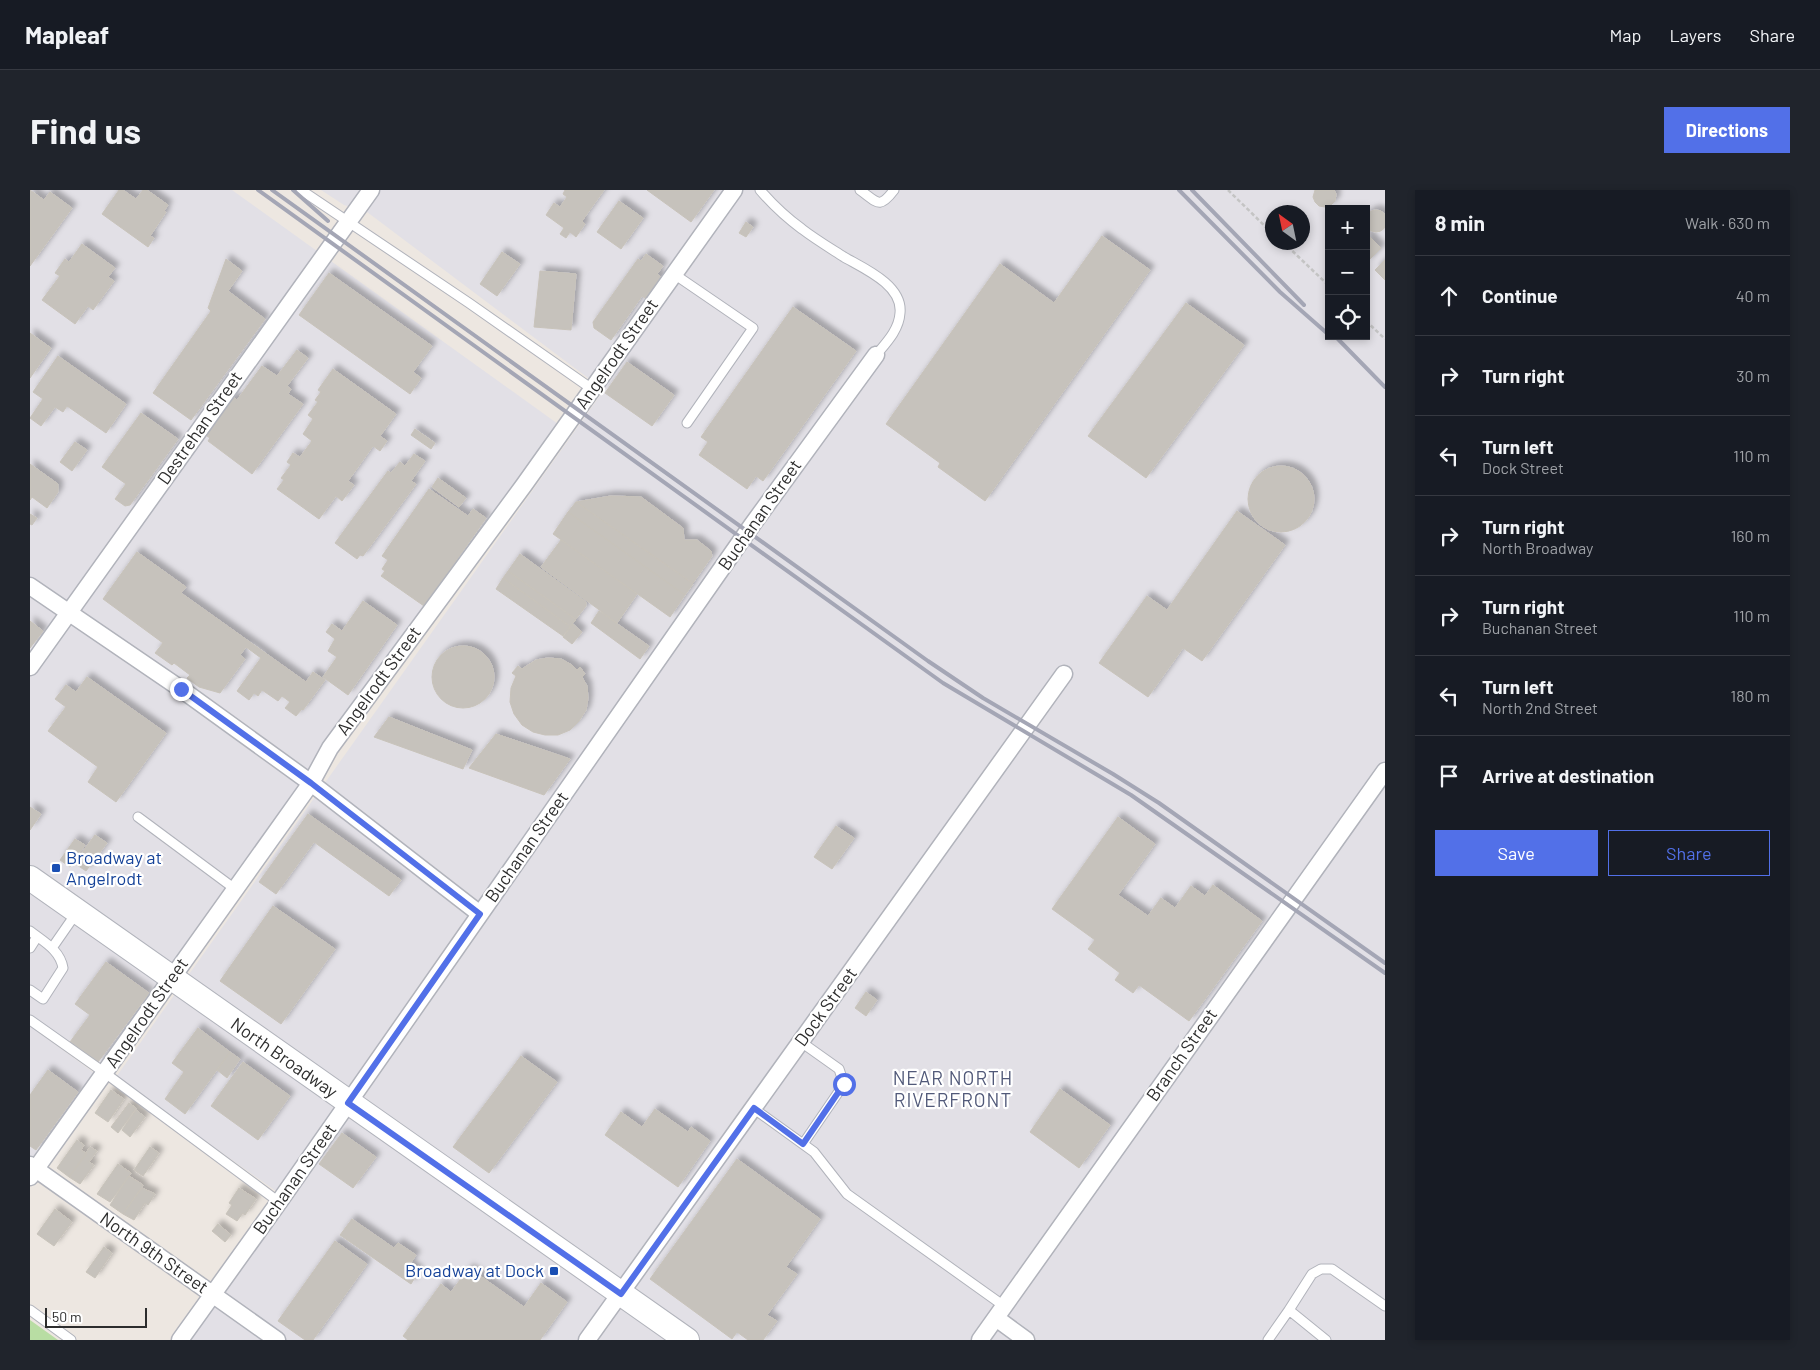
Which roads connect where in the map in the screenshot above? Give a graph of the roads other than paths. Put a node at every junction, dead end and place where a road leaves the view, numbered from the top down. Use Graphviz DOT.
graph roads {
  1 [pos="301,190"];
  2 [pos="371,190"];
  3 [pos="734,190"];
  4 [pos="760,190"];
  5 [pos="860,190"];
  6 [pos="894,190"];
  7 [pos="349,221"];
  8 [pos="674,274"];
  9 [pos="876,355"];
  10 [pos="592,389"];
  11 [pos="687,423"];
  12 [pos="30,586"];
  13 [pos="68,612"];
  14 [pos="30,667"];
  15 [pos="1064,674"];
  16 [pos="1385,771"];
  17 [pos="311,783"];
  18 [pos="138,817"];
  19 [pos="30,878"];
  20 [pos="236,889"];
  21 [pos="77,912"];
  22 [pos="480,914"];
  23 [pos="34,934"];
  24 [pos="30,948"];
  25 [pos="52,948"];
  26 [pos="172,978"];
  27 [pos="30,990"];
  28 [pos="30,1020"];
  29 [pos="801,1042"];
  30 [pos="104,1073"];
  31 [pos="348,1103"];
  32 [pos="754,1108"];
  33 [pos="803,1144"];
  34 [pos="32,1171"];
  35 [pos="279,1202"];
  36 [pos="621,1294"];
  37 [pos="214,1295"];
  38 [pos="1385,1306"];
  39 [pos="30,1310"];
  40 [pos="1289,1310"];
  41 [pos="1000,1312"];
  42 [pos="71,1340"];
  43 [pos="180,1340"];
  44 [pos="277,1340"];
  45 [pos="587,1340"];
  46 [pos="687,1340"];
  47 [pos="980,1340"];
  48 [pos="1026,1340"];
  49 [pos="1268,1340"];
  50 [pos="1326,1340"];
  1 -- 7 [label="lane"];
  2 -- 7 [label="street, Destrehan Street"];
  3 -- 8 [label="street, Angelrodt Street"];
  4 -- 9 [label="lane"];
  5 -- 6 [label="lane"];
  7 -- 10 [label="lane"];
  7 -- 13 [label="street, Destrehan Street"];
  8 -- 10 [label="street, Angelrodt Street"];
  8 -- 11 [label="lane"];
  9 -- 22 [label="street, Buchanan Street"];
  10 -- 17 [label="street, Angelrodt Street"];
  12 -- 13 [label="street"];
  13 -- 14 [label="street, Destrehan Street"];
  13 -- 17 [label="street"];
  15 -- 29 [label="street, Dock Street"];
  16 -- 41 [label="street, Branch Street"];
  17 -- 20 [label="street, Angelrodt Street"];
  17 -- 22 [label="street"];
  18 -- 20 [label="lane"];
  19 -- 21 [label="main road, North Broadway"];
  20 -- 26 [label="street, Angelrodt Street"];
  21 -- 25 [label="lane"];
  21 -- 26 [label="main road, North Broadway"];
  22 -- 31 [label="street, Buchanan Street"];
  23 -- 24 [label="lane"];
  23 -- 25 [label="lane"];
  25 -- 27 [label="lane"];
  26 -- 30 [label="street, Angelrodt Street"];
  26 -- 31 [label="main road, North Broadway"];
  28 -- 30 [label="lane"];
  29 -- 32 [label="street, Dock Street"];
  29 -- 33 [label="lane"];
  30 -- 34 [label="street, Angelrodt Street"];
  30 -- 35 [label="lane"];
  31 -- 35 [label="street, Buchanan Street"];
  31 -- 36 [label="main road, North Broadway"];
  32 -- 33 [label="lane"];
  32 -- 36 [label="street, Dock Street"];
  33 -- 41 [label="lane"];
  34 -- 37 [label="street, North 9th Street"];
  35 -- 37 [label="street, Buchanan Street"];
  36 -- 45 [label="street, Dock Street"];
  36 -- 46 [label="main road, North Broadway"];
  37 -- 43 [label="street, Buchanan Street"];
  37 -- 44 [label="street, North 9th Street"];
  38 -- 40 [label="lane"];
  39 -- 42 [label="lane"];
  40 -- 49 [label="lane"];
  40 -- 50 [label="lane"];
  41 -- 47 [label="street, Branch Street"];
  41 -- 48 [label="street"];
}
